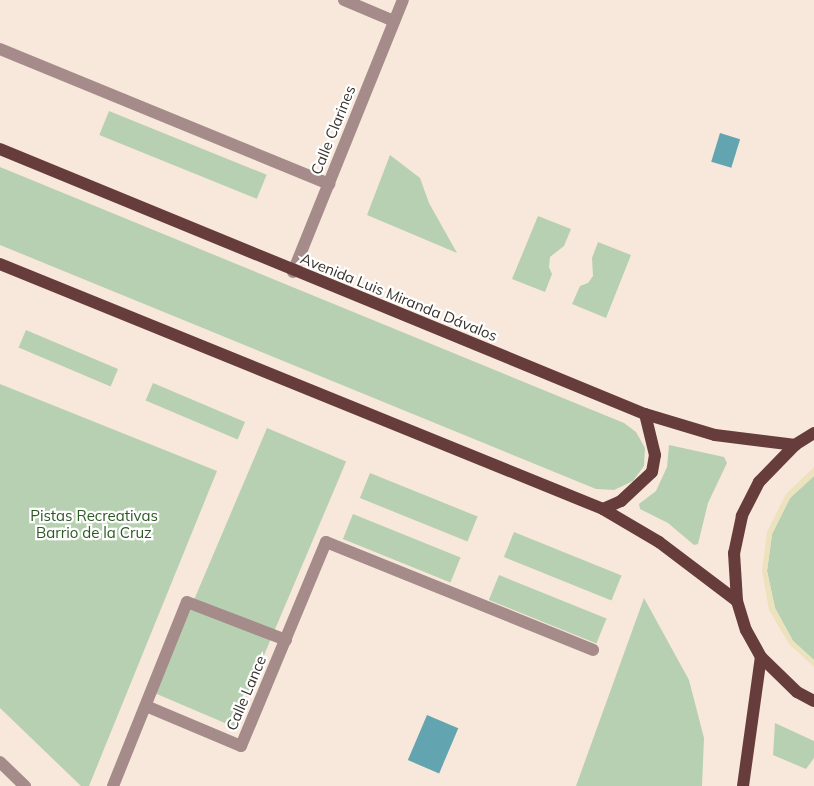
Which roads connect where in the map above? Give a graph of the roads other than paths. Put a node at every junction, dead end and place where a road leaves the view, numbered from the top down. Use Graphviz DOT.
graph roads {
  1 [pos="344,0"];
  2 [pos="403,0"];
  3 [pos="394,20"];
  4 [pos="0,50"];
  5 [pos="0,149"];
  6 [pos="329,184"];
  7 [pos="0,264"];
  8 [pos="293,272"];
  9 [pos="645,414"];
  10 [pos="814,433"];
  11 [pos="795,445"];
  12 [pos="603,509"];
  13 [pos="737,601"];
  14 [pos="286,640"];
  15 [pos="593,650"];
  16 [pos="762,657"];
  17 [pos="814,701"];
  18 [pos="146,706"];
  19 [pos="0,762"];
  20 [pos="25,786"];
  21 [pos="113,786"];
  22 [pos="743,786"];
  1 -- 3 [label="street"];
  2 -- 3 [label="street, Calle Clarines"];
  3 -- 6 [label="street, Calle Clarines"];
  4 -- 6 [label="street"];
  5 -- 8 [label="main road, Avenida Luis Miranda Dávalos"];
  6 -- 8 [label="street, Calle Clarines"];
  7 -- 12 [label="main road"];
  8 -- 9 [label="main road, Avenida Luis Miranda Dávalos"];
  9 -- 11 [label="main road, Avenida Luis Miranda Dávalos"];
  9 -- 12 [label="main road"];
  10 -- 11 [label="main road"];
  11 -- 13 [label="main road"];
  12 -- 13 [label="main road"];
  13 -- 16 [label="main road"];
  14 -- 15 [label="street, Calle Lance"];
  14 -- 18 [label="street"];
  14 -- 18 [label="street, Calle Lance"];
  16 -- 17 [label="main road"];
  16 -- 22 [label="main road"];
  18 -- 21 [label="street"];
  19 -- 20 [label="street"];
}
